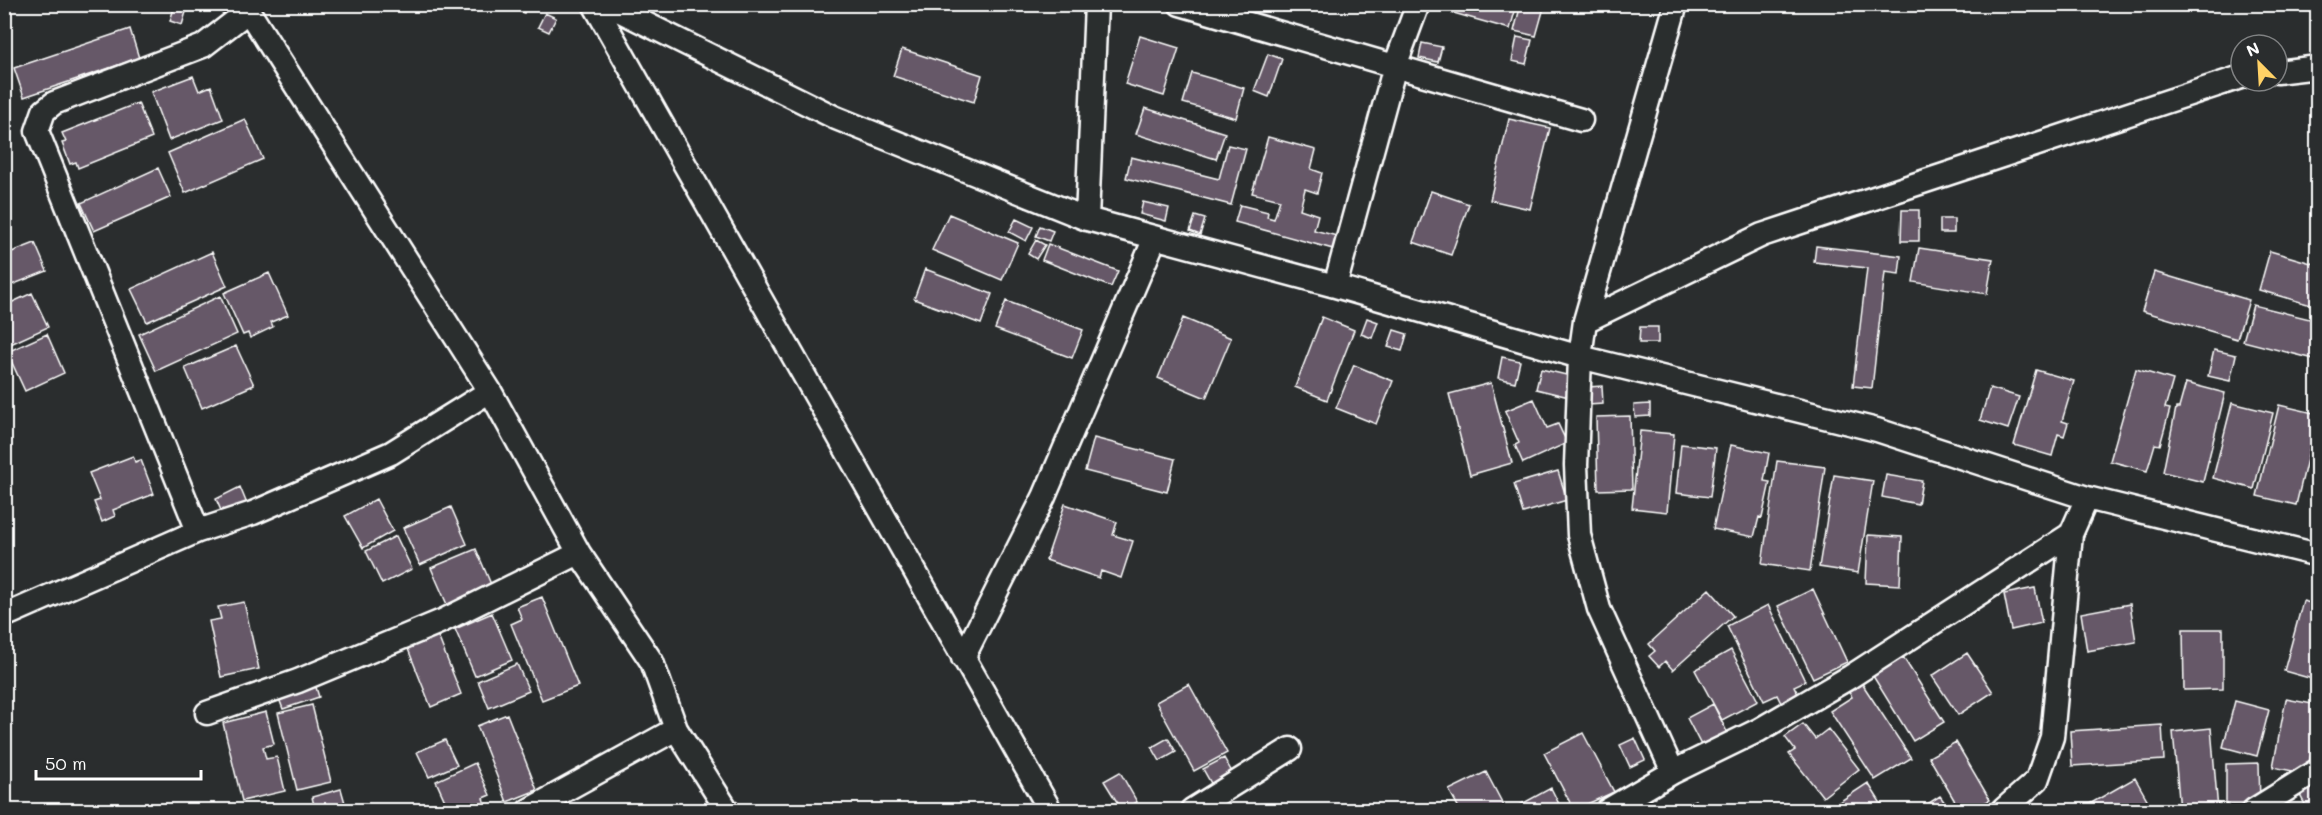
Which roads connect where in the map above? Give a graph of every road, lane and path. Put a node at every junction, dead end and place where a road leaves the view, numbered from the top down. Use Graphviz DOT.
graph roads {
  1 [pos="594,4"];
  2 [pos="606,4"];
  3 [pos="1096,4"];
  4 [pos="1180,4"];
  5 [pos="1418,4"];
  6 [pos="1676,4"];
  7 [pos="245,8"];
  8 [pos="1395,66"];
  9 [pos="2318,67"];
  10 [pos="2289,71"];
  11 [pos="2229,81"];
  12 [pos="1581,120"];
  13 [pos="1086,219"];
  14 [pos="1155,238"];
  15 [pos="1335,286"];
  16 [pos="1585,321"];
  17 [pos="1580,357"];
  18 [pos="490,391"];
  19 [pos="2087,498"];
  20 [pos="198,531"];
  21 [pos="2072,534"];
  22 [pos="579,553"];
  23 [pos="2318,555"];
  24 [pos="4,616"];
  25 [pos="963,658"];
  26 [pos="207,713"];
  27 [pos="676,729"];
  28 [pos="1290,749"];
  29 [pos="2318,770"];
  30 [pos="1673,772"];
  31 [pos="529,810"];
  32 [pos="727,810"];
  33 [pos="1050,810"];
  34 [pos="1192,810"];
  35 [pos="1608,810"];
  36 [pos="2003,810"];
  37 [pos="2254,810"];
  1 -- 25 [label="street"];
  2 -- 13 [label="street"];
  3 -- 13 [label="street"];
  4 -- 8 [label="street"];
  5 -- 8 [label="street"];
  6 -- 16 [label="street"];
  7 -- 18 [label="street"];
  7 -- 20 [label="street"];
  8 -- 12 [label="street"];
  8 -- 15 [label="street"];
  9 -- 10 [label="street"];
  11 -- 16 [label="street"];
  13 -- 14 [label="street"];
  14 -- 15 [label="street"];
  14 -- 25 [label="street"];
  15 -- 17 [label="street"];
  16 -- 17 [label="street"];
  17 -- 19 [label="street"];
  17 -- 30 [label="street"];
  18 -- 20 [label="street"];
  18 -- 22 [label="street"];
  19 -- 21 [label="street"];
  19 -- 23 [label="street"];
  20 -- 24 [label="street"];
  21 -- 30 [label="street"];
  21 -- 36 [label="street"];
  22 -- 26 [label="street"];
  22 -- 27 [label="street"];
  25 -- 33 [label="street"];
  27 -- 31 [label="street"];
  27 -- 32 [label="street"];
  28 -- 34 [label="street"];
  29 -- 37 [label="street"];
  30 -- 35 [label="street"];
}
